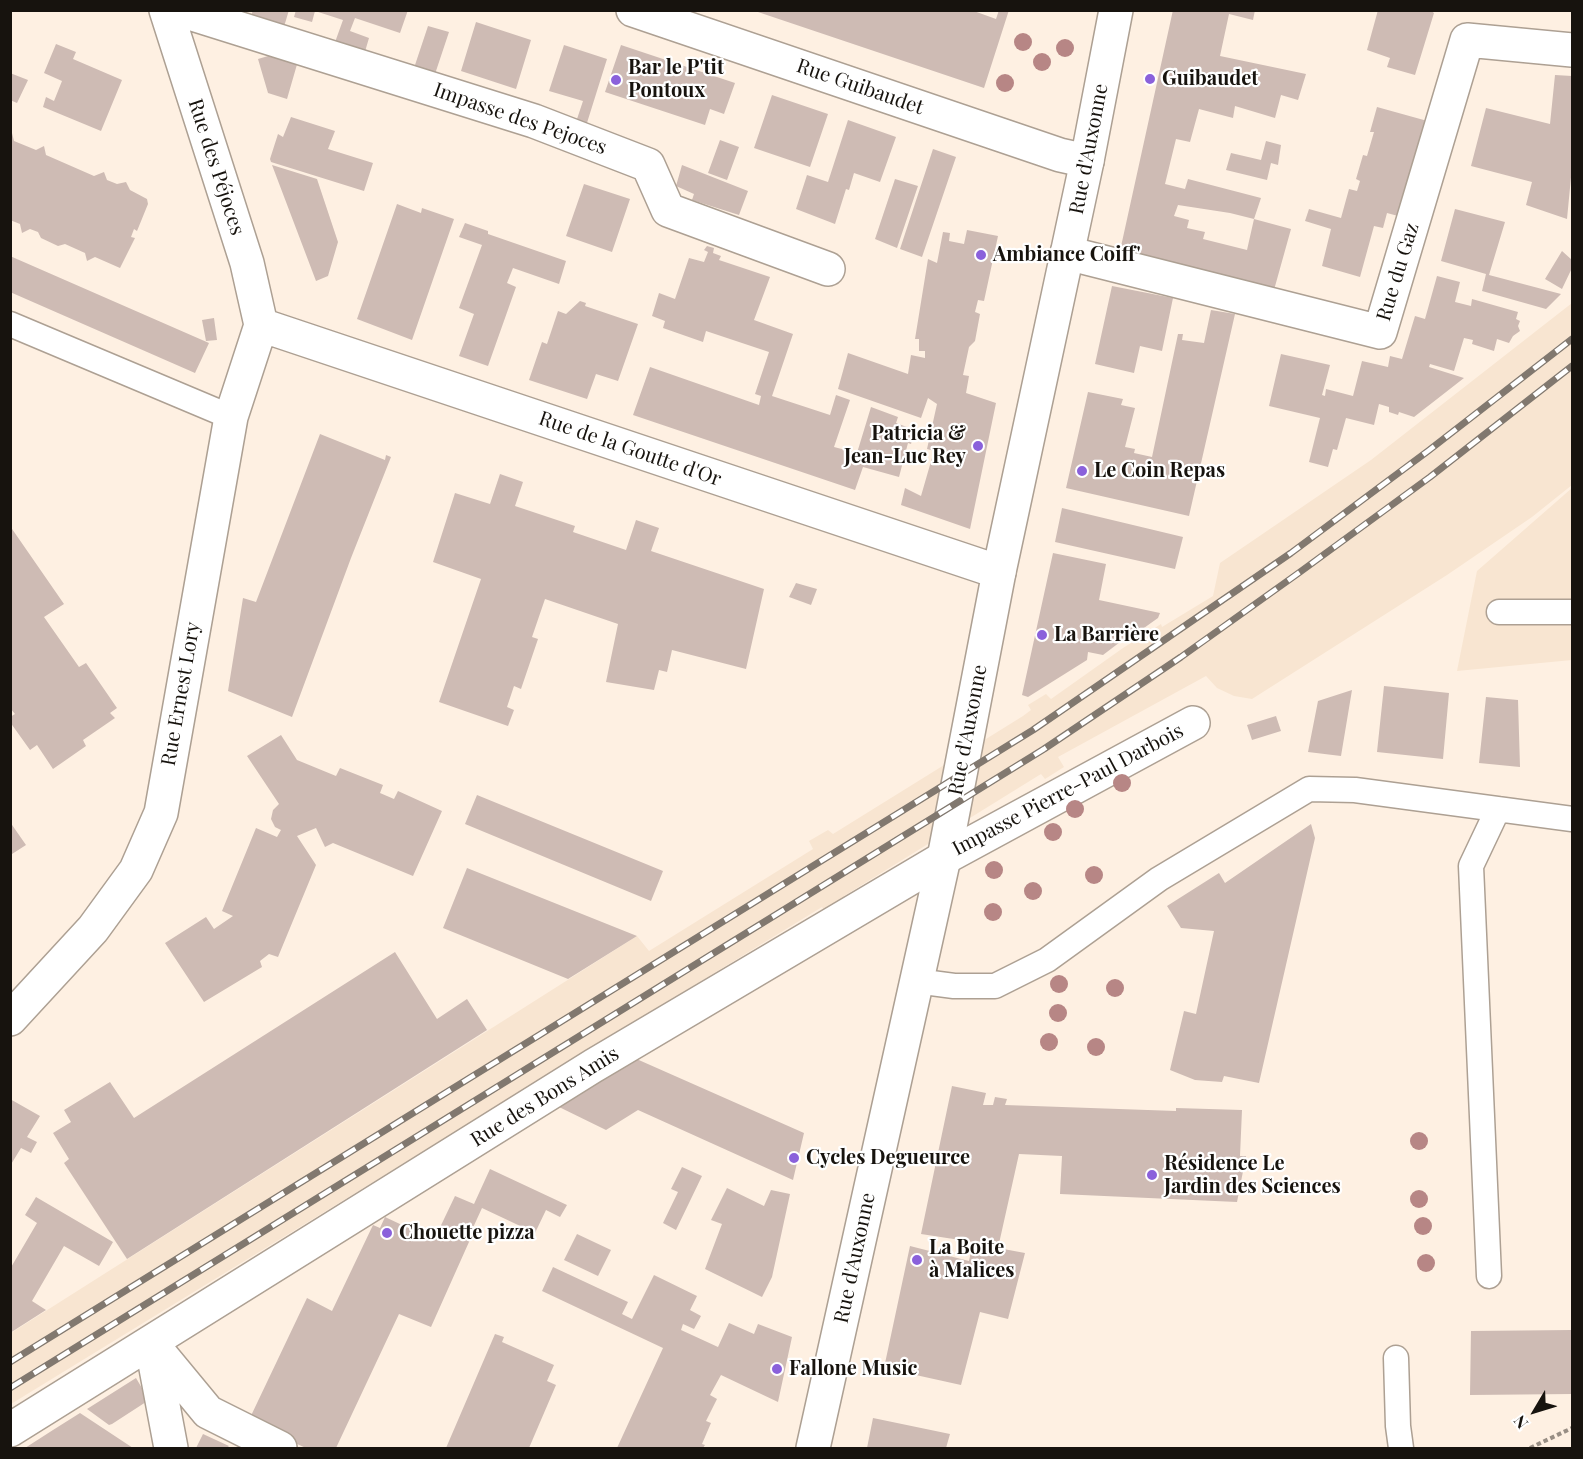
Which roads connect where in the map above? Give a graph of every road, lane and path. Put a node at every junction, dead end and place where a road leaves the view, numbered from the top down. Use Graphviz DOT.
graph roads {
  1 [pos="166,10"];
  2 [pos="180,10"];
  3 [pos="633,10"];
  4 [pos="1116,10"];
  5 [pos="1572,50"];
  6 [pos="1087,161"];
  7 [pos="1068,253"];
  8 [pos="828,269"];
  9 [pos="10,324"];
  10 [pos="261,325"];
  11 [pos="231,417"];
  12 [pos="999,572"];
  13 [pos="1499,612"];
  14 [pos="1572,612"];
  15 [pos="1193,723"];
  16 [pos="1498,809"];
  17 [pos="1572,819"];
  18 [pos="944,858"];
  19 [pos="916,981"];
  20 [pos="10,1019"];
  21 [pos="1489,1276"];
  22 [pos="151,1343"];
  23 [pos="1396,1358"];
  24 [pos="1572,1428"];
  25 [pos="10,1430"];
  26 [pos="171,1449"];
  27 [pos="280,1449"];
  28 [pos="813,1449"];
  29 [pos="1401,1449"];
  30 [pos="1530,1449"];
  1 -- 10 [label="street, Rue des Péjoces"];
  2 -- 8 [label="street, Impasse des Pejoces"];
  3 -- 6 [label="street, Rue Guibaudet"];
  4 -- 6 [label="street, Rue d'Auxonne"];
  5 -- 7 [label="street, Rue du Gaz"];
  6 -- 7 [label="street, Rue d'Auxonne"];
  7 -- 12 [label="street, Rue d'Auxonne"];
  9 -- 11 [label="lane"];
  10 -- 11 [label="street, Rue Ernest Lory"];
  10 -- 12 [label="street, Rue de la Goutte d'Or"];
  11 -- 20 [label="street, Rue Ernest Lory"];
  12 -- 18 [label="street, Rue d'Auxonne"];
  13 -- 14 [label="lane"];
  15 -- 18 [label="street, Impasse Pierre-Paul Darbois"];
  16 -- 17 [label="lane"];
  16 -- 19 [label="lane"];
  16 -- 21 [label="lane"];
  18 -- 19 [label="street, Rue d'Auxonne"];
  18 -- 22 [label="street, Rue des Bons Amis"];
  19 -- 28 [label="street, Rue d'Auxonne"];
  22 -- 25 [label="street, Rue des Bons Amis"];
  22 -- 26 [label="street"];
  22 -- 27 [label="street"];
  23 -- 29 [label="lane"];
  24 -- 30 [label="path"];
}
